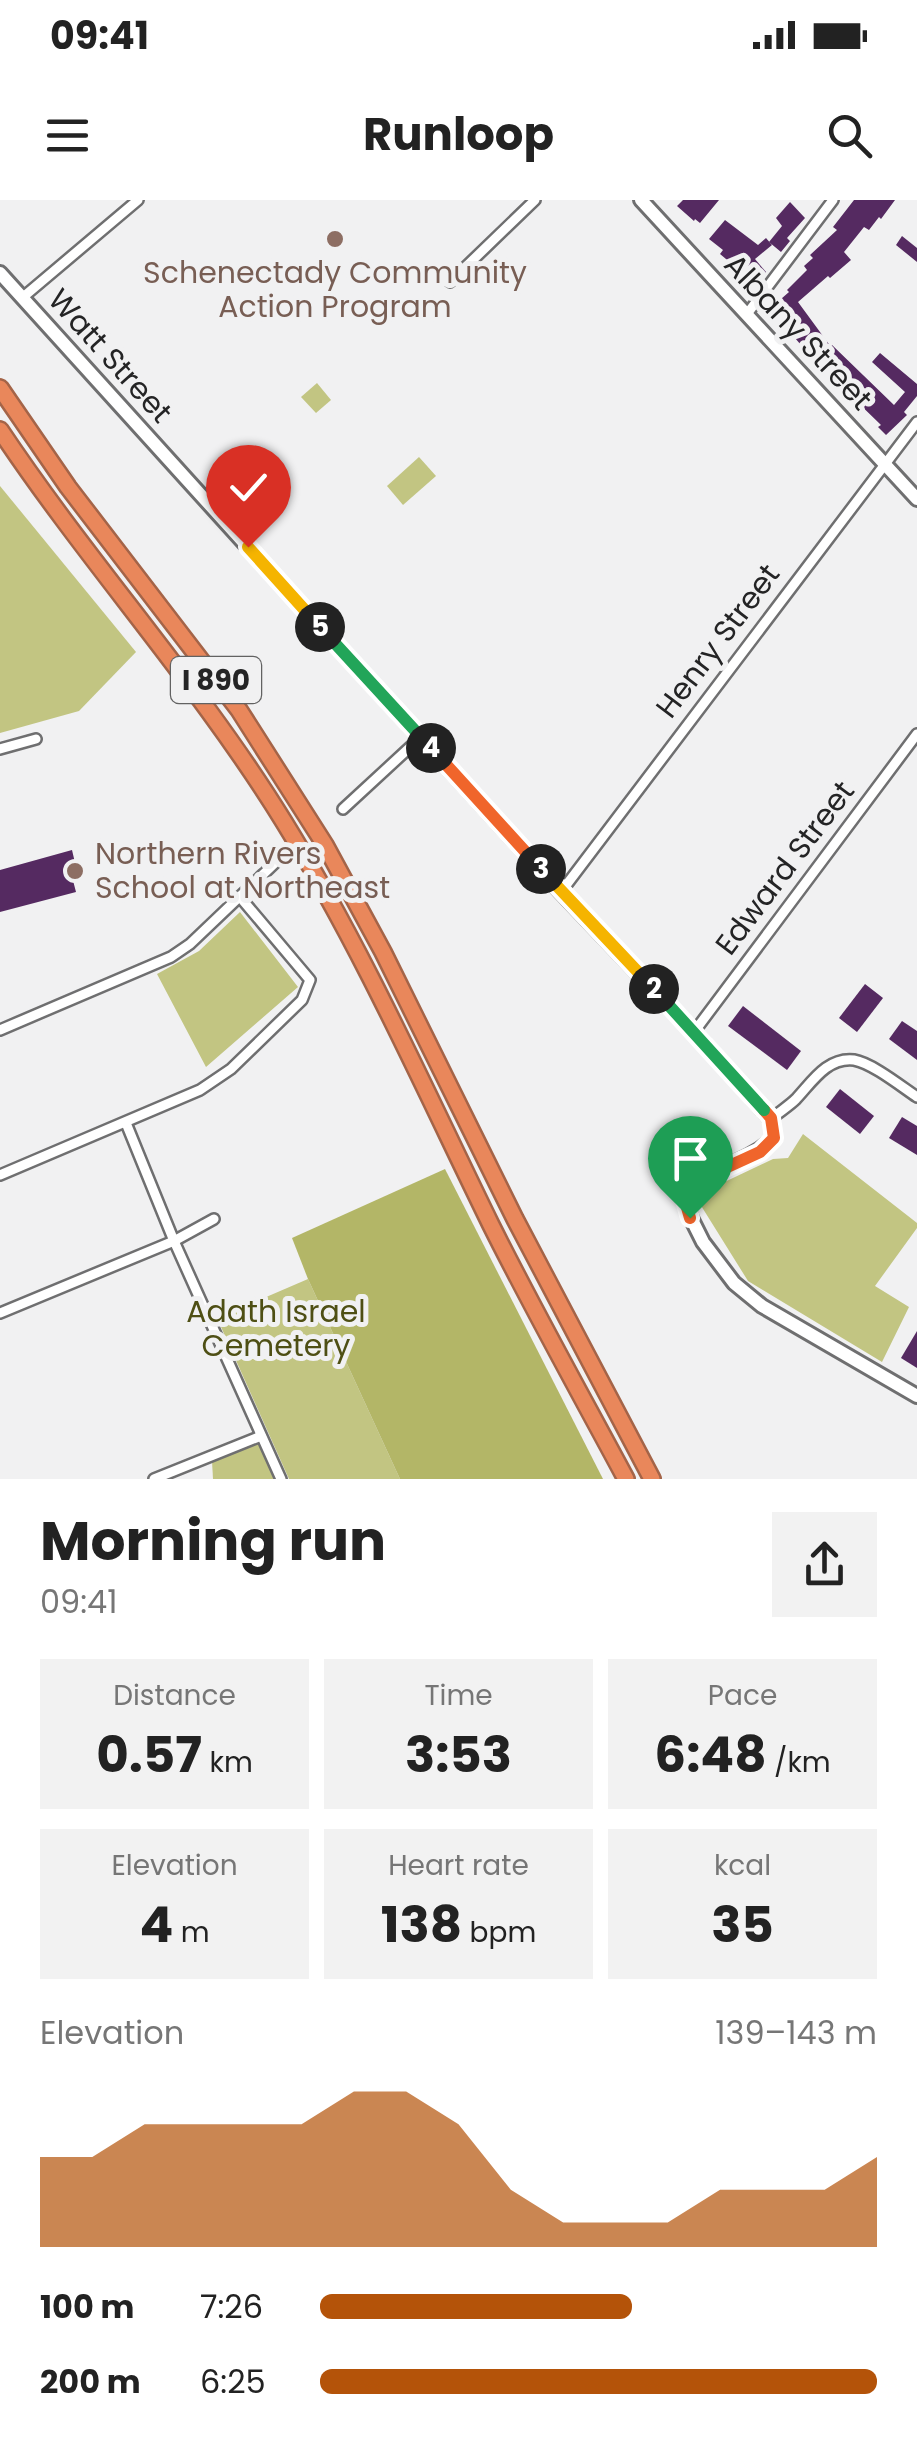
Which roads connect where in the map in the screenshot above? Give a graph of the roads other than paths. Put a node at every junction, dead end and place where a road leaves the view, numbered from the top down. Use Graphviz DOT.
graph roads {
  1 [pos="138,200"];
  2 [pos="535,200"];
  3 [pos="641,200"];
  4 [pos="833,200"];
  5 [pos="0,273"];
  6 [pos="450,282"];
  7 [pos="22,298"];
  8 [pos="747,314"];
  9 [pos="0,388"];
  10 [pos="917,422"];
  11 [pos="0,430"];
  12 [pos="886,464"];
  13 [pos="917,499"];
  14 [pos="917,734"];
  15 [pos="421,736"];
  16 [pos="36,739"];
  17 [pos="0,749"];
  18 [pos="343,808"];
  19 [pos="276,862"];
  20 [pos="561,892"];
  21 [pos="240,897"];
  22 [pos="0,1030"];
  23 [pos="694,1032"];
  24 [pos="917,1097"];
  25 [pos="771,1118"];
  26 [pos="126,1122"];
  27 [pos="0,1175"];
  28 [pos="214,1219"];
  29 [pos="174,1241"];
  30 [pos="0,1313"];
  31 [pos="917,1396"];
  32 [pos="261,1436"];
  33 [pos="154,1479"];
  34 [pos="281,1479"];
  35 [pos="626,1479"];
  36 [pos="652,1479"];
  1 -- 7 [label="street"];
  2 -- 6 [label="street"];
  3 -- 8 [label="street, Albany Street"];
  4 -- 8 [label="street"];
  5 -- 7 [label="street, Watt Street"];
  7 -- 15 [label="street, Watt Street"];
  8 -- 12 [label="street, Albany Street"];
  9 -- 36 [label="highway, I 890"];
  10 -- 12 [label="street, Henry Street"];
  11 -- 35 [label="highway, I 890"];
  12 -- 13 [label="street, Albany Street"];
  12 -- 20 [label="street, Henry Street"];
  14 -- 23 [label="street, Edward Street"];
  15 -- 18 [label="street"];
  15 -- 20 [label="street, Watt Street"];
  16 -- 17 [label="street"];
  19 -- 21 [label="street"];
  20 -- 23 [label="street, Watt Street"];
  21 -- 22 [label="street"];
  21 -- 26 [label="street"];
  23 -- 25 [label="street, Watt Street"];
  24 -- 25 [label="street"];
  25 -- 31 [label="street"];
  26 -- 27 [label="street"];
  26 -- 29 [label="street"];
  28 -- 29 [label="street"];
  29 -- 30 [label="street"];
  29 -- 32 [label="street"];
  32 -- 33 [label="street"];
  32 -- 34 [label="street"];
}
